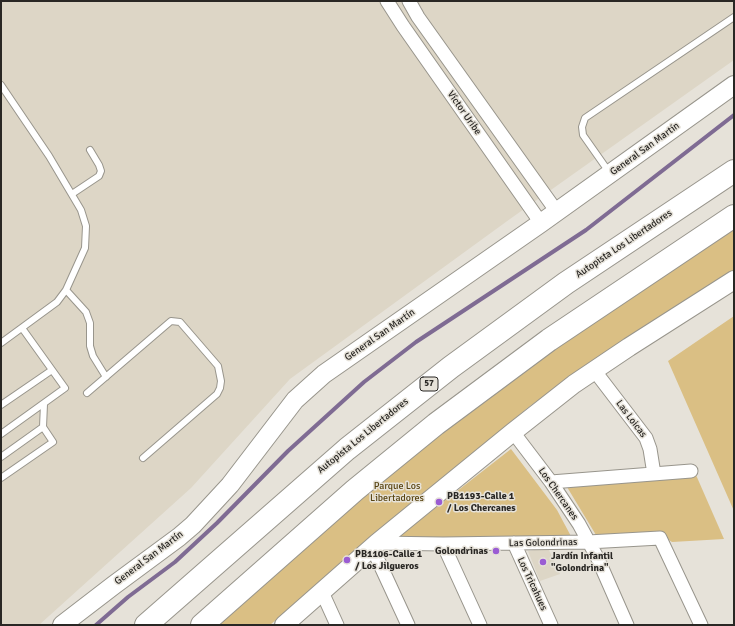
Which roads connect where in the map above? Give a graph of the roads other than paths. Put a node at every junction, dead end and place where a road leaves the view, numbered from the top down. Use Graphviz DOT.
graph roads {
  1 [pos="387,1"];
  2 [pos="409,1"];
  3 [pos="734,17"];
  4 [pos="1,85"];
  5 [pos="734,85"];
  6 [pos="90,150"];
  7 [pos="734,171"];
  8 [pos="610,174"];
  9 [pos="72,194"];
  10 [pos="557,212"];
  11 [pos="734,216"];
  12 [pos="541,223"];
  13 [pos="734,280"];
  14 [pos="66,290"];
  15 [pos="22,328"];
  16 [pos="1,343"];
  17 [pos="52,370"];
  18 [pos="594,370"];
  19 [pos="106,377"];
  20 [pos="87,393"];
  21 [pos="44,404"];
  22 [pos="1,405"];
  23 [pos="43,427"];
  24 [pos="513,432"];
  25 [pos="1,434"];
  26 [pos="1,457"];
  27 [pos="144,458"];
  28 [pos="691,471"];
  29 [pos="654,474"];
  30 [pos="1,478"];
  31 [pos="551,482"];
  32 [pos="588,542"];
  33 [pos="514,543"];
  34 [pos="443,544"];
  35 [pos="375,545"];
  36 [pos="322,592"];
  37 [pos="62,625"];
  38 [pos="146,625"];
  39 [pos="202,625"];
  40 [pos="284,625"];
  41 [pos="337,625"];
  42 [pos="408,625"];
  43 [pos="480,625"];
  44 [pos="551,625"];
  45 [pos="627,625"];
  46 [pos="701,625"];
  1 -- 12 [label="street, Víctor Uribe"];
  2 -- 10 [label="street, Víctor Uribe"];
  3 -- 8 [label="lane"];
  4 -- 9 [label="lane"];
  5 -- 8 [label="street, General San Martín"];
  6 -- 9 [label="lane"];
  7 -- 38 [label="highway, Autopista Los Libertadores / 57"];
  8 -- 10 [label="street, General San Martín"];
  9 -- 14 [label="lane"];
  10 -- 12 [label="street, General San Martín"];
  11 -- 39 [label="highway"];
  12 -- 37 [label="street, General San Martín"];
  13 -- 18 [label="street"];
  14 -- 15 [label="lane"];
  14 -- 19 [label="lane"];
  15 -- 16 [label="lane"];
  15 -- 17 [label="lane"];
  17 -- 21 [label="lane"];
  17 -- 22 [label="lane"];
  18 -- 24 [label="street"];
  18 -- 29 [label="street, Las Loicas"];
  19 -- 20 [label="lane"];
  19 -- 27 [label="lane"];
  21 -- 23 [label="lane"];
  21 -- 25 [label="lane"];
  23 -- 26 [label="lane"];
  23 -- 30 [label="lane"];
  24 -- 31 [label="street, Los Chercanes"];
  24 -- 35 [label="street"];
  28 -- 29 [label="street"];
  29 -- 31 [label="street"];
  31 -- 32 [label="street, Los Chercanes"];
  32 -- 33 [label="street, Las Golondrinas"];
  32 -- 45 [label="street, Los Chercanes"];
  32 -- 46 [label="street, Las Golondrinas"];
  33 -- 34 [label="street, Las Golondrinas"];
  33 -- 44 [label="street, Los Tricahues"];
  34 -- 35 [label="street, Las Golondrinas"];
  34 -- 43 [label="street"];
  35 -- 36 [label="street"];
  35 -- 42 [label="street"];
  36 -- 40 [label="street"];
  36 -- 41 [label="street"];
}
